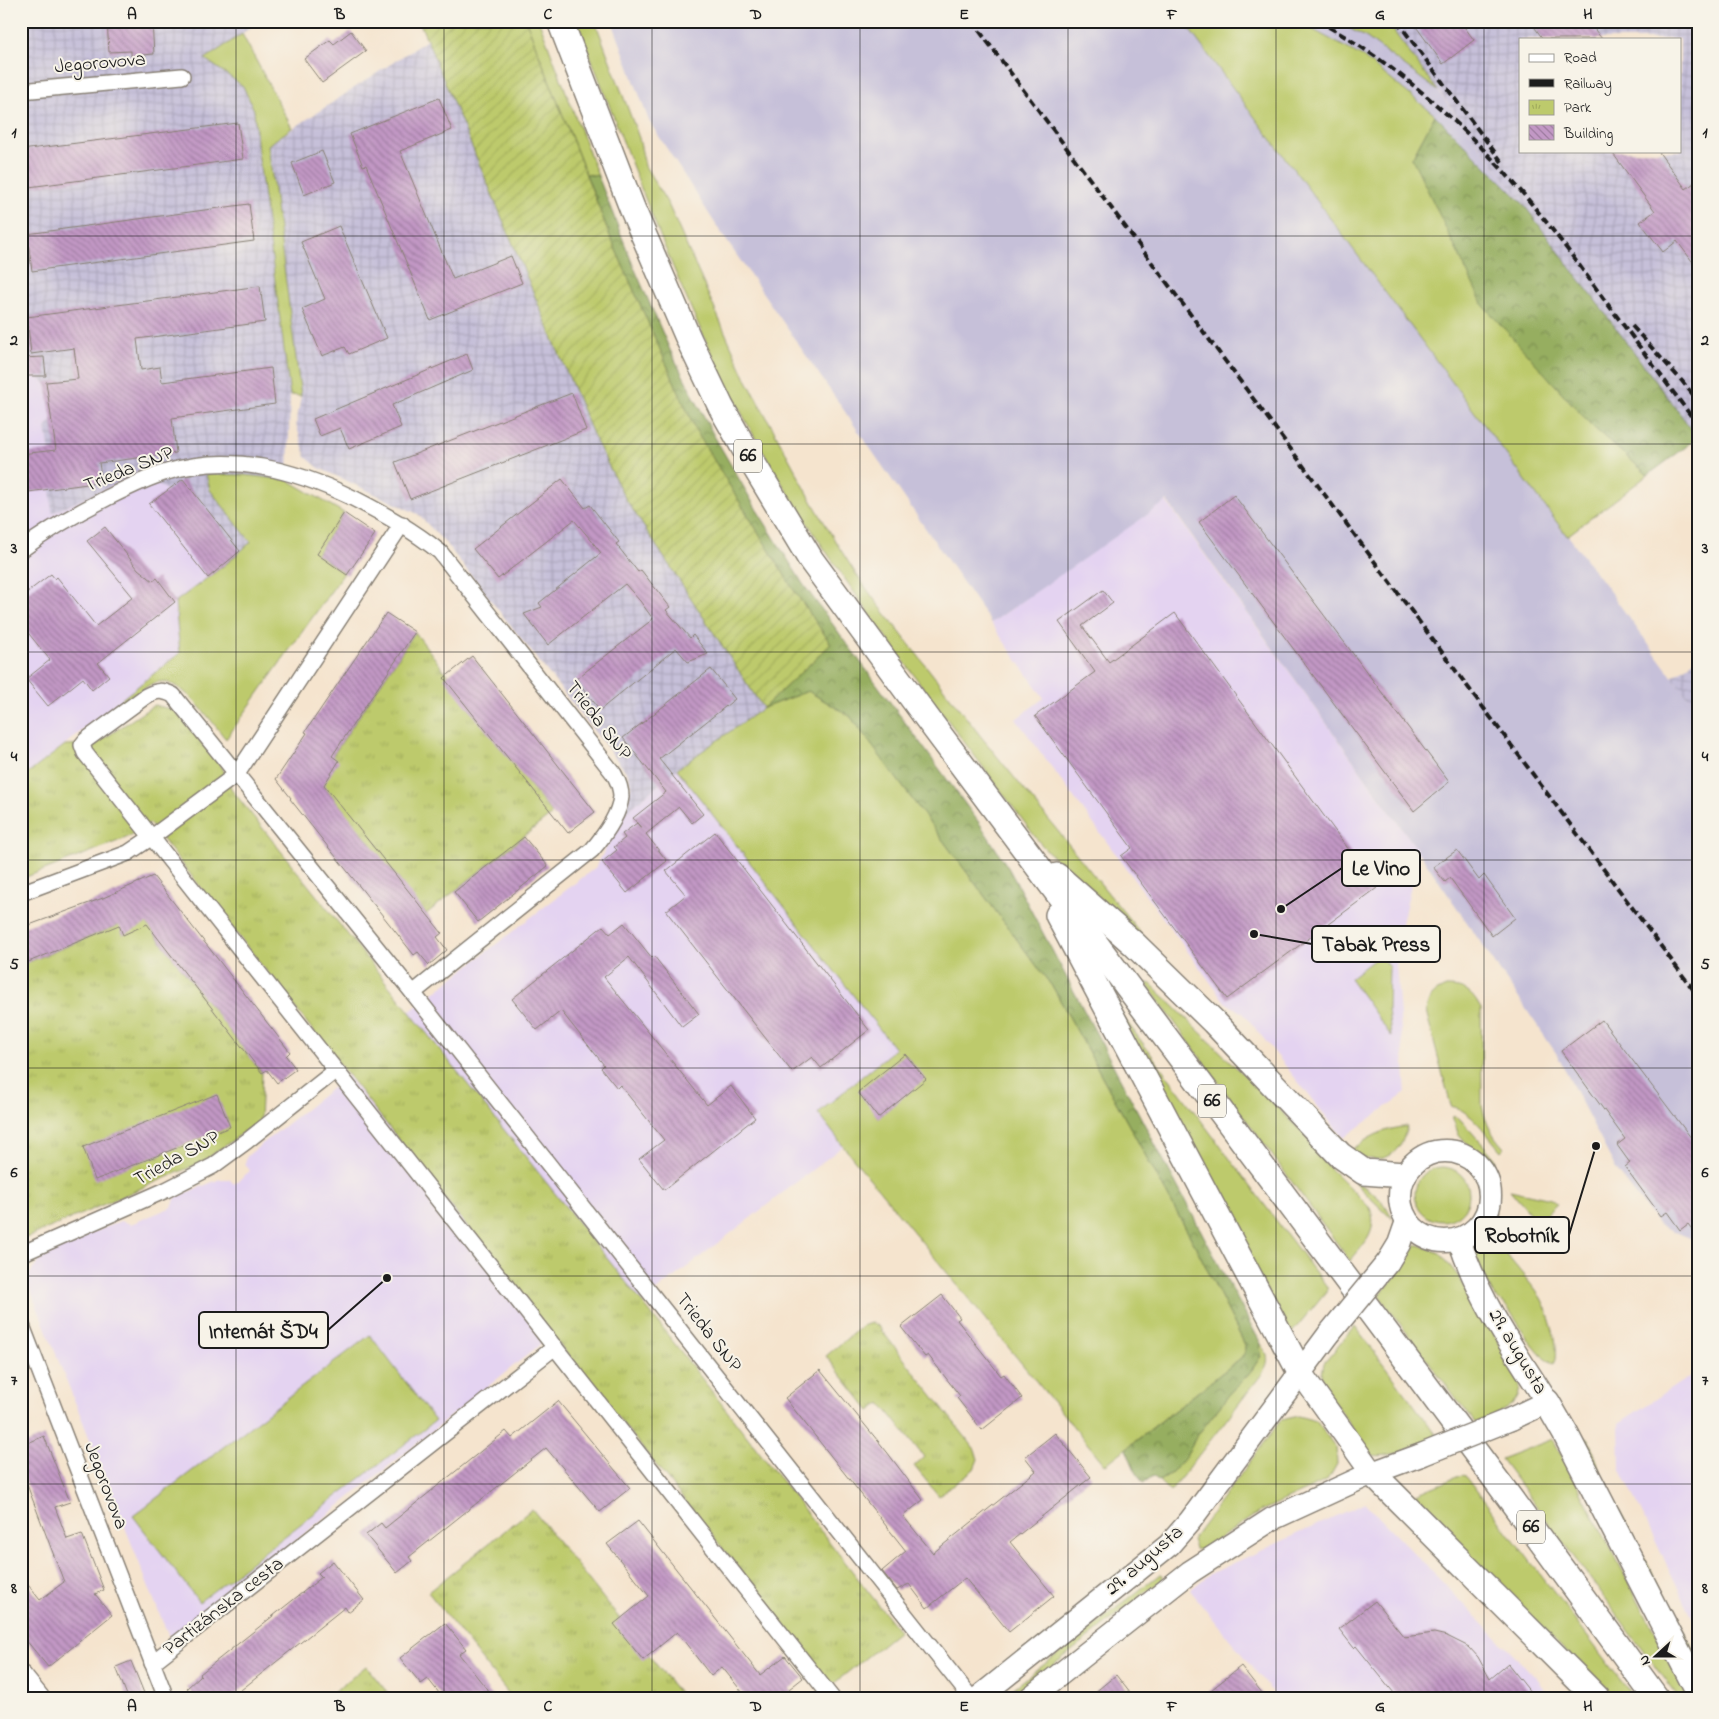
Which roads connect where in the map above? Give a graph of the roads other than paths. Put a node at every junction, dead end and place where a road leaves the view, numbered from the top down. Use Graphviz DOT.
graph roads {
  1 [pos="560,21"];
  2 [pos="182,76"];
  3 [pos="21,91"];
  4 [pos="402,524"];
  5 [pos="21,550"];
  6 [pos="237,774"];
  7 [pos="152,837"];
  8 [pos="1020,844"];
  9 [pos="21,893"];
  10 [pos="412,993"];
  11 [pos="335,1071"];
  12 [pos="1404,1175"];
  13 [pos="1407,1221"];
  14 [pos="1459,1239"];
  15 [pos="21,1254"];
  16 [pos="21,1323"];
  17 [pos="555,1347"];
  18 [pos="1300,1372"];
  19 [pos="1547,1402"];
  20 [pos="1372,1473"];
  21 [pos="152,1663"];
  22 [pos="21,1677"];
  23 [pos="1698,1691"];
  24 [pos="38,1698"];
  25 [pos="166,1698"];
  26 [pos="832,1698"];
  27 [pos="971,1698"];
  28 [pos="978,1698"];
  29 [pos="1030,1698"];
  30 [pos="1596,1698"];
  31 [pos="1656,1698"];
  1 -- 8 [label="main road, 66"];
  2 -- 3 [label="street, Jegorovova"];
  4 -- 5 [label="street, Trieda SNP"];
  4 -- 6 [label="street"];
  4 -- 10 [label="street, Trieda SNP"];
  6 -- 7 [label="street"];
  6 -- 7 [label="street, Trieda SNP"];
  6 -- 10 [label="street, Trieda SNP"];
  7 -- 9 [label="street"];
  7 -- 11 [label="street, Trieda SNP"];
  8 -- 12 [label="main road"];
  8 -- 18 [label="main road"];
  8 -- 31 [label="main road, 66"];
  10 -- 27 [label="street, Trieda SNP"];
  11 -- 15 [label="street, Trieda SNP"];
  11 -- 17 [label="street, Trieda SNP"];
  12 -- 13 [label="street"];
  12 -- 14 [label="street"];
  13 -- 14 [label="street"];
  13 -- 18 [label="street, 29. augusta, bridge"];
  14 -- 19 [label="street, 29. augusta"];
  16 -- 21 [label="street, Jegorovova"];
  17 -- 21 [label="street, Partizánska cesta"];
  17 -- 26 [label="street, Trieda SNP"];
  18 -- 20 [label="street"];
  18 -- 28 [label="street, 29. augusta"];
  19 -- 20 [label="street, 29. augusta, bridge"];
  19 -- 23 [label="main road"];
  20 -- 29 [label="street, 29. augusta"];
  20 -- 30 [label="main road"];
  21 -- 25 [label="street, Partizánska cesta"];
  22 -- 24 [label="street"];
}
